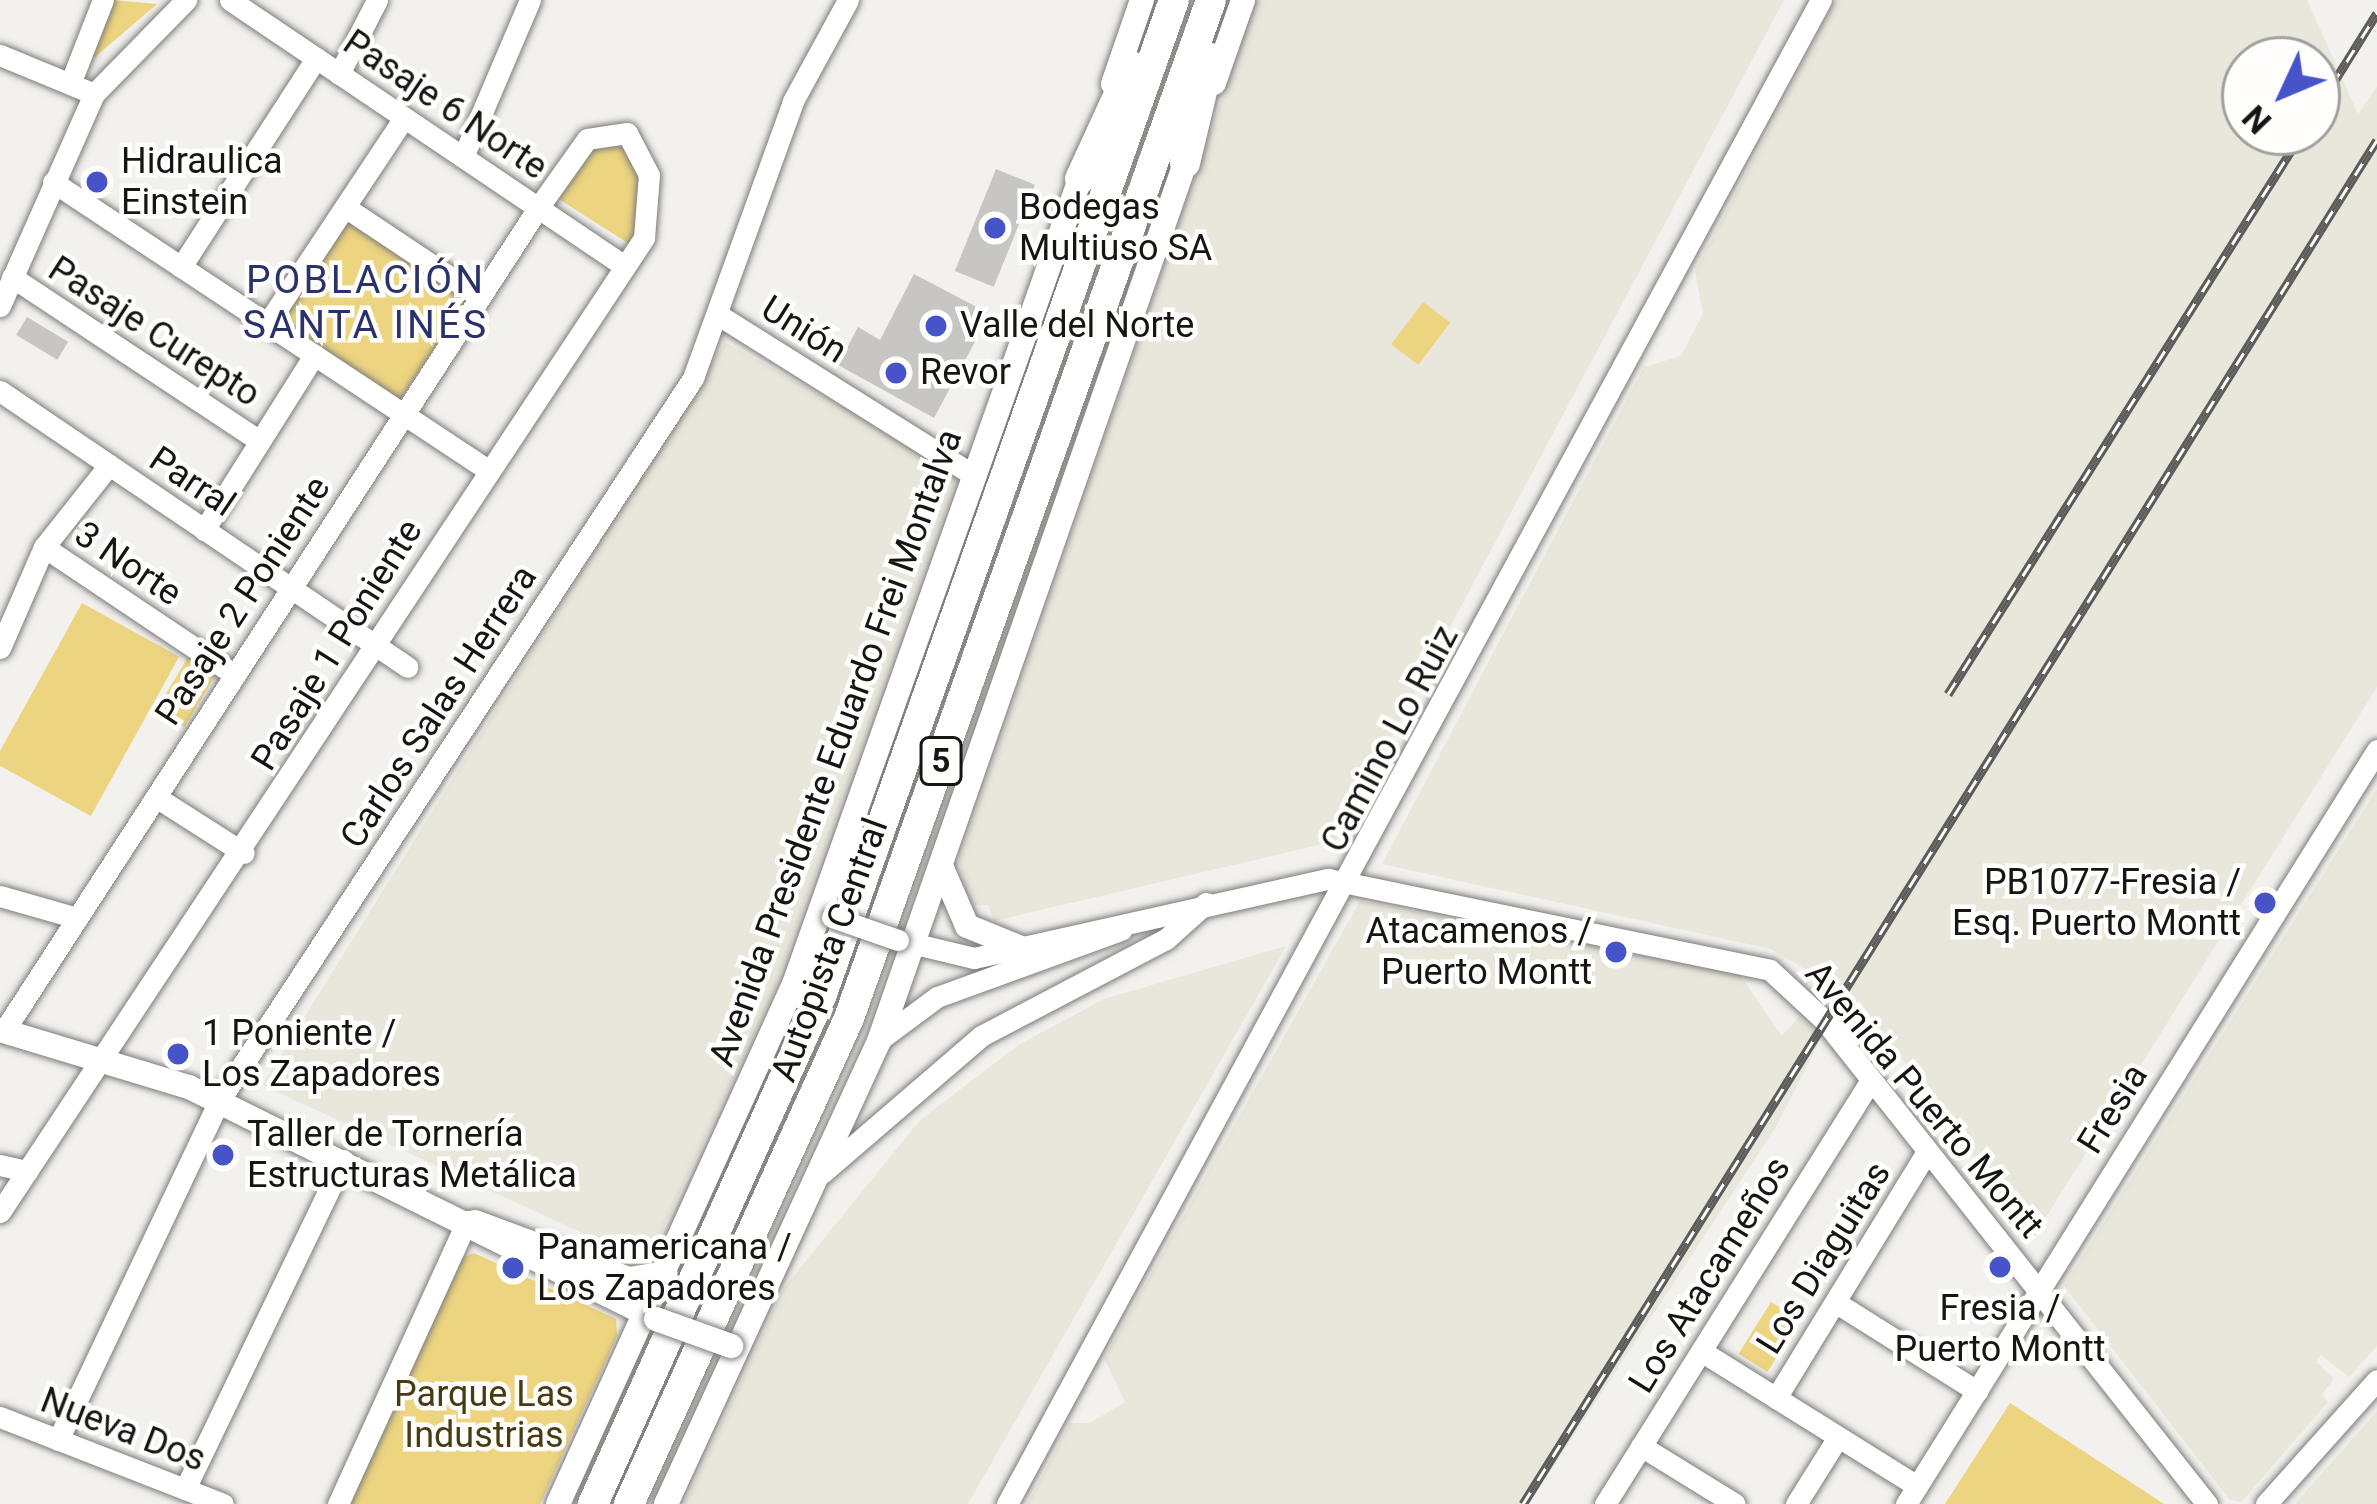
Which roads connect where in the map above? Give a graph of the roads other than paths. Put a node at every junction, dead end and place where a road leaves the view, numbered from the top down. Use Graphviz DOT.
graph roads {
  1 [pos="103,0"];
  2 [pos="186,0"];
  3 [pos="230,0"];
  4 [pos="377,0"];
  5 [pos="530,0"];
  6 [pos="848,0"];
  7 [pos="1142,0"];
  8 [pos="1162,0"];
  9 [pos="1174,0"];
  10 [pos="1211,0"];
  11 [pos="1223,0"];
  12 [pos="1243,0"];
  13 [pos="1822,0"];
  14 [pos="0,55"];
  15 [pos="316,58"];
  16 [pos="339,74"];
  17 [pos="70,83"];
  18 [pos="94,94"];
  19 [pos="404,118"];
  20 [pos="463,157"];
  21 [pos="1185,163"];
  22 [pos="1080,179"];
  23 [pos="53,182"];
  24 [pos="345,206"];
  25 [pos="538,208"];
  26 [pos="623,265"];
  27 [pos="181,267"];
  28 [pos="12,278"];
  29 [pos="480,296"];
  30 [pos="0,306"];
  31 [pos="720,316"];
  32 [pos="267,324"];
  33 [pos="314,355"];
  34 [pos="0,392"];
  35 [pos="404,414"];
  36 [pos="260,441"];
  37 [pos="109,465"];
  38 [pos="485,468"];
  39 [pos="975,476"];
  40 [pos="204,530"];
  41 [pos="44,547"];
  42 [pos="291,589"];
  43 [pos="377,647"];
  44 [pos="0,648"];
  45 [pos="407,667"];
  46 [pos="235,675"];
  47 [pos="2377,750"];
  48 [pos="156,797"];
  49 [pos="244,853"];
  50 [pos="941,861"];
  51 [pos="1352,880"];
  52 [pos="0,896"];
  53 [pos="1206,902"];
  54 [pos="826,915"];
  55 [pos="77,918"];
  56 [pos="1132,924"];
  57 [pos="906,942"];
  58 [pos="1021,948"];
  59 [pos="2,1030"];
  60 [pos="879,1041"];
  61 [pos="102,1058"];
  62 [pos="1870,1081"];
  63 [pos="219,1101"];
  64 [pos="1927,1152"];
  65 [pos="343,1160"];
  66 [pos="0,1165"];
  67 [pos="27,1172"];
  68 [pos="822,1172"];
  69 [pos="0,1212"];
  70 [pos="467,1221"];
  71 [pos="666,1273"];
  72 [pos="2039,1292"];
  73 [pos="1835,1302"];
  74 [pos="651,1317"];
  75 [pos="739,1341"];
  76 [pos="1701,1351"];
  77 [pos="2377,1380"];
  78 [pos="1977,1391"];
  79 [pos="1776,1398"];
  80 [pos="0,1418"];
  81 [pos="1838,1437"];
  82 [pos="58,1440"];
  83 [pos="1641,1447"];
  84 [pos="185,1489"];
  85 [pos="1912,1495"];
  86 [pos="223,1504"];
  87 [pos="338,1504"];
  88 [pos="558,1504"];
  89 [pos="592,1504"];
  90 [pos="629,1504"];
  91 [pos="666,1504"];
  92 [pos="1007,1504"];
  93 [pos="1605,1504"];
  94 [pos="1735,1504"];
  95 [pos="1796,1504"];
  96 [pos="2207,1504"];
  97 [pos="2266,1504"];
  1 -- 17 [label="street"];
  2 -- 18 [label="street"];
  3 -- 15 [label="street, Pasaje 6 Norte"];
  4 -- 16 [label="street"];
  5 -- 20 [label="street"];
  6 -- 31 [label="street, Carlos Salas Herrera"];
  7 -- 22 [label="main road, Avenida Presidente Eduardo Frei Montalva"];
  8 -- 22 [label="highway"];
  9 -- 89 [label="highway, Autopista Central / 5"];
  10 -- 90 [label="highway, Autopista Central / 5"];
  11 -- 21 [label="highway"];
  12 -- 21 [label="main road"];
  13 -- 51 [label="street, Camino Lo Ruiz"];
  14 -- 17 [label="street"];
  15 -- 16 [label="street, Pasaje 6 Norte"];
  15 -- 27 [label="street"];
  16 -- 19 [label="street, Pasaje 6 Norte"];
  17 -- 18 [label="street"];
  18 -- 23 [label="street"];
  19 -- 20 [label="street, Pasaje 6 Norte"];
  19 -- 24 [label="street"];
  20 -- 25 [label="street, Pasaje 6 Norte"];
  21 -- 50 [label="main road"];
  22 -- 39 [label="main road, Avenida Presidente Eduardo Frei Montalva"];
  23 -- 27 [label="street"];
  23 -- 28 [label="street"];
  24 -- 29 [label="street"];
  24 -- 32 [label="street"];
  25 -- 26 [label="street, Pasaje 6 Norte"];
  25 -- 26 [label="street, Pasaje 2 Poniente"];
  25 -- 29 [label="street, Pasaje 2 Poniente"];
  26 -- 38 [label="street, Pasaje 1 Poniente"];
  27 -- 32 [label="street"];
  28 -- 30 [label="street"];
  28 -- 36 [label="street, Pasaje Curepto"];
  29 -- 35 [label="street, Pasaje 2 Poniente"];
  31 -- 39 [label="street, Unión"];
  31 -- 63 [label="street, Carlos Salas Herrera"];
  32 -- 33 [label="street"];
  33 -- 35 [label="street"];
  33 -- 36 [label="street"];
  34 -- 37 [label="street, Parral"];
  35 -- 38 [label="street"];
  35 -- 42 [label="street, Pasaje 2 Poniente"];
  36 -- 40 [label="street"];
  37 -- 40 [label="street, Parral"];
  37 -- 41 [label="street"];
  38 -- 43 [label="street, Pasaje 1 Poniente"];
  39 -- 54 [label="main road, Avenida Presidente Eduardo Frei Montalva"];
  40 -- 42 [label="street, Parral"];
  41 -- 44 [label="street"];
  41 -- 46 [label="street, 3 Norte"];
  42 -- 43 [label="street, Parral"];
  42 -- 46 [label="street, Pasaje 2 Poniente"];
  43 -- 45 [label="street, Parral"];
  43 -- 49 [label="street, Pasaje 1 Poniente"];
  46 -- 48 [label="street, Pasaje 2 Poniente"];
  47 -- 72 [label="street, Fresia"];
  48 -- 49 [label="street"];
  48 -- 55 [label="street, Pasaje 2 Poniente"];
  49 -- 61 [label="street, Pasaje 1 Poniente"];
  50 -- 57 [label="main road"];
  50 -- 58 [label="main road"];
  51 -- 53 [label="street, Avenida Puerto Montt"];
  51 -- 62 [label="street, Avenida Puerto Montt"];
  51 -- 92 [label="street, Camino Lo Ruiz"];
  52 -- 55 [label="street"];
  53 -- 56 [label="street, Avenida Puerto Montt"];
  53 -- 68 [label="street"];
  54 -- 57 [label="street, Avenida Puerto Montt, bridge"];
  54 -- 71 [label="main road, Avenida Presidente Eduardo Frei Montalva"];
  55 -- 59 [label="street, Pasaje 2 Poniente"];
  56 -- 58 [label="street, Avenida Puerto Montt"];
  56 -- 60 [label="street, Avenida Puerto Montt"];
  57 -- 58 [label="street, Avenida Puerto Montt"];
  57 -- 60 [label="main road"];
  59 -- 61 [label="main road"];
  60 -- 68 [label="main road"];
  61 -- 63 [label="main road"];
  61 -- 67 [label="street, Pasaje 1 Poniente"];
  62 -- 64 [label="street, Avenida Puerto Montt"];
  62 -- 76 [label="street, Los Atacameños"];
  63 -- 65 [label="main road"];
  63 -- 82 [label="street, Carlos Salas Herrera"];
  64 -- 72 [label="street, Avenida Puerto Montt"];
  64 -- 73 [label="street, Los Diaguitas"];
  65 -- 70 [label="main road"];
  65 -- 84 [label="street"];
  66 -- 67 [label="street"];
  67 -- 69 [label="street, Pasaje 1 Poniente"];
  68 -- 75 [label="main road"];
  70 -- 71 [label="main road"];
  70 -- 74 [label="main road"];
  70 -- 87 [label="street"];
  71 -- 74 [label="main road, Avenida Presidente Eduardo Frei Montalva"];
  72 -- 78 [label="street, Fresia"];
  72 -- 96 [label="street, Avenida Puerto Montt"];
  73 -- 78 [label="street"];
  73 -- 79 [label="street, Los Diaguitas"];
  74 -- 75 [label="main road, bridge"];
  74 -- 88 [label="main road, Avenida Presidente Eduardo Frei Montalva"];
  75 -- 91 [label="main road"];
  76 -- 79 [label="street"];
  76 -- 83 [label="street, Los Atacameños"];
  77 -- 97 [label="street"];
  78 -- 85 [label="street, Fresia"];
  79 -- 81 [label="street"];
  80 -- 82 [label="street, Nueva Dos"];
  81 -- 85 [label="street"];
  81 -- 95 [label="street"];
  82 -- 84 [label="street, Nueva Dos"];
  83 -- 93 [label="street, Los Atacameños"];
  83 -- 94 [label="street"];
  84 -- 86 [label="street, Nueva Dos"];
}
